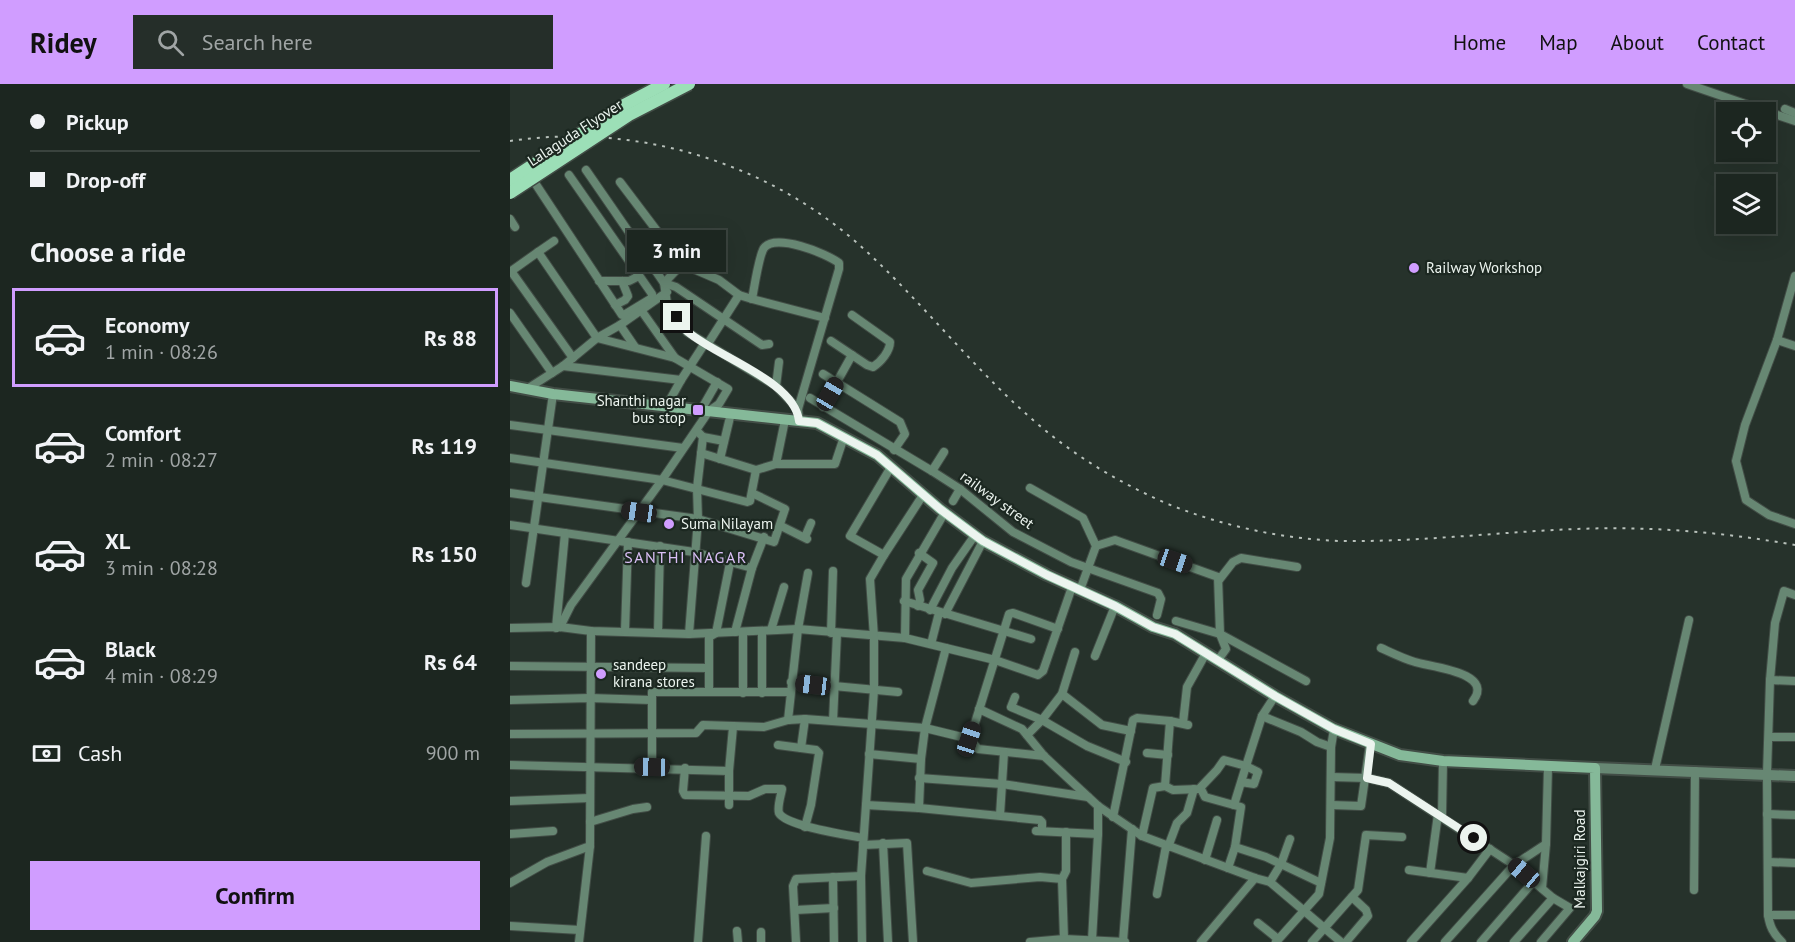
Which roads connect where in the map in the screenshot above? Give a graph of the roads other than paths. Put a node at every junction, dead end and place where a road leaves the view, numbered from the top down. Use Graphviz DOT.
graph roads {
  1 [pos="664,84"];
  2 [pos="689,84"];
  3 [pos="1687,84"];
  4 [pos="1785,109"];
  5 [pos="1795,113"];
  6 [pos="1795,121"];
  7 [pos="561,166"];
  8 [pos="586,170"];
  9 [pos="569,175"];
  10 [pos="510,180"];
  11 [pos="620,182"];
  12 [pos="535,183"];
  13 [pos="510,193"];
  14 [pos="510,199"];
  15 [pos="510,219"];
  16 [pos="515,227"];
  17 [pos="554,241"];
  18 [pos="689,246"];
  19 [pos="538,252"];
  20 [pos="682,264"];
  21 [pos="511,271"];
  22 [pos="639,276"];
  23 [pos="1795,276"];
  24 [pos="599,281"];
  25 [pos="622,281"];
  26 [pos="664,284"];
  27 [pos="667,292"];
  28 [pos="739,295"];
  29 [pos="752,299"];
  30 [pos="615,305"];
  31 [pos="641,309"];
  32 [pos="510,313"];
  33 [pos="852,315"];
  34 [pos="825,318"];
  35 [pos="724,321"];
  36 [pos="620,325"];
  37 [pos="597,338"];
  38 [pos="1777,340"];
  39 [pos="831,341"];
  40 [pos="706,344"];
  41 [pos="769,344"];
  42 [pos="1795,346"];
  43 [pos="635,347"];
  44 [pos="852,355"];
  45 [pos="573,358"];
  46 [pos="675,358"];
  47 [pos="779,362"];
  48 [pos="563,366"];
  49 [pos="690,367"];
  50 [pos="552,373"];
  51 [pos="824,374"];
  52 [pos="681,380"];
  53 [pos="717,382"];
  54 [pos="837,382"];
  55 [pos="512,384"];
  56 [pos="776,386"];
  57 [pos="527,389"];
  58 [pos="553,394"];
  59 [pos="810,398"];
  60 [pos="666,407"];
  61 [pos="823,407"];
  62 [pos="798,409"];
  63 [pos="705,410"];
  64 [pos="731,413"];
  65 [pos="785,420"];
  66 [pos="799,421"];
  67 [pos="510,425"];
  68 [pos="548,431"];
  69 [pos="697,431"];
  70 [pos="704,437"];
  71 [pos="844,437"];
  72 [pos="724,441"];
  73 [pos="682,448"];
  74 [pos="894,450"];
  75 [pos="944,452"];
  76 [pos="701,453"];
  77 [pos="510,458"];
  78 [pos="720,459"];
  79 [pos="544,463"];
  80 [pos="777,464"];
  81 [pos="891,467"];
  82 [pos="756,470"];
  83 [pos="932,471"];
  84 [pos="662,480"];
  85 [pos="697,488"];
  86 [pos="1030,488"];
  87 [pos="960,489"];
  88 [pos="510,493"];
  89 [pos="752,493"];
  90 [pos="923,495"];
  91 [pos="539,498"];
  92 [pos="953,501"];
  93 [pos="639,512"];
  94 [pos="945,512"];
  95 [pos="698,519"];
  96 [pos="811,523"];
  97 [pos="1795,524"];
  98 [pos="510,525"];
  99 [pos="781,526"];
  100 [pos="535,528"];
  101 [pos="565,533"];
  102 [pos="764,537"];
  103 [pos="979,538"];
  104 [pos="623,542"];
  105 [pos="660,546"];
  106 [pos="1096,546"];
  107 [pos="694,552"];
  108 [pos="920,553"];
  109 [pos="884,555"];
  110 [pos="730,563"];
  111 [pos="1297,567"];
  112 [pos="752,568"];
  113 [pos="1089,569"];
  114 [pos="833,571"];
  115 [pos="808,573"];
  116 [pos="1219,580"];
  117 [pos="526,583"];
  118 [pos="784,587"];
  119 [pos="1076,588"];
  120 [pos="1795,595"];
  121 [pos="904,601"];
  122 [pos="918,606"];
  123 [pos="1115,606"];
  124 [pos="938,612"];
  125 [pos="1157,615"];
  126 [pos="1689,620"];
  127 [pos="1176,621"];
  128 [pos="510,628"];
  129 [pos="558,628"];
  130 [pos="798,629"];
  131 [pos="1058,629"];
  132 [pos="771,630"];
  133 [pos="591,631"];
  134 [pos="625,631"];
  135 [pos="762,631"];
  136 [pos="1004,631"];
  137 [pos="657,632"];
  138 [pos="739,632"];
  139 [pos="688,633"];
  140 [pos="716,633"];
  141 [pos="834,633"];
  142 [pos="1220,634"];
  143 [pos="874,637"];
  144 [pos="905,638"];
  145 [pos="1031,639"];
  146 [pos="931,644"];
  147 [pos="1242,646"];
  148 [pos="946,648"];
  149 [pos="1381,648"];
  150 [pos="1226,650"];
  151 [pos="1075,651"];
  152 [pos="1206,653"];
  153 [pos="1095,656"];
  154 [pos="995,660"];
  155 [pos="1218,660"];
  156 [pos="510,666"];
  157 [pos="591,667"];
  158 [pos="709,668"];
  159 [pos="1770,680"];
  160 [pos="1306,681"];
  161 [pos="1795,681"];
  162 [pos="791,682"];
  163 [pos="834,688"];
  164 [pos="874,690"];
  165 [pos="709,692"];
  166 [pos="790,692"];
  167 [pos="898,692"];
  168 [pos="744,693"];
  169 [pos="762,693"];
  170 [pos="1062,694"];
  171 [pos="1275,696"];
  172 [pos="1015,697"];
  173 [pos="590,698"];
  174 [pos="510,700"];
  175 [pos="651,700"];
  176 [pos="1473,701"];
  177 [pos="979,709"];
  178 [pos="1262,716"];
  179 [pos="805,719"];
  180 [pos="788,720"];
  181 [pos="1042,720"];
  182 [pos="832,721"];
  183 [pos="1170,721"];
  184 [pos="871,724"];
  185 [pos="733,727"];
  186 [pos="924,728"];
  187 [pos="1334,729"];
  188 [pos="1131,731"];
  189 [pos="591,733"];
  190 [pos="510,734"];
  191 [pos="653,734"];
  192 [pos="1027,735"];
  193 [pos="1768,737"];
  194 [pos="1795,737"];
  195 [pos="969,739"];
  196 [pos="1371,744"];
  197 [pos="778,745"];
  198 [pos="1330,747"];
  199 [pos="801,748"];
  200 [pos="1004,753"];
  201 [pos="1147,753"];
  202 [pos="869,754"];
  203 [pos="1168,755"];
  204 [pos="1044,756"];
  205 [pos="921,759"];
  206 [pos="1443,761"];
  207 [pos="1126,762"];
  208 [pos="510,765"];
  209 [pos="590,766"];
  210 [pos="1246,766"];
  211 [pos="1548,766"];
  212 [pos="652,767"];
  213 [pos="685,768"];
  214 [pos="1595,768"];
  215 [pos="1655,769"];
  216 [pos="729,771"];
  217 [pos="1695,771"];
  218 [pos="1767,774"];
  219 [pos="1795,776"];
  220 [pos="1331,777"];
  221 [pos="919,778"];
  222 [pos="1367,778"];
  223 [pos="1241,782"];
  224 [pos="1002,784"];
  225 [pos="1165,786"];
  226 [pos="1197,789"];
  227 [pos="590,798"];
  228 [pos="1089,798"];
  229 [pos="510,801"];
  230 [pos="728,801"];
  231 [pos="866,805"];
  232 [pos="1234,805"];
  233 [pos="1331,805"];
  234 [pos="1098,806"];
  235 [pos="647,807"];
  236 [pos="919,807"];
  237 [pos="1767,814"];
  238 [pos="1000,815"];
  239 [pos="1440,815"];
  240 [pos="1795,815"];
  241 [pos="1113,817"];
  242 [pos="1217,820"];
  243 [pos="590,822"];
  244 [pos="805,827"];
  245 [pos="1132,829"];
  246 [pos="553,831"];
  247 [pos="1066,832"];
  248 [pos="510,834"];
  249 [pos="1098,834"];
  250 [pos="706,836"];
  251 [pos="1142,836"];
  252 [pos="1402,837"];
  253 [pos="1290,839"];
  254 [pos="863,841"];
  255 [pos="883,843"];
  256 [pos="1546,844"];
  257 [pos="590,846"];
  258 [pos="1167,846"];
  259 [pos="1234,848"];
  260 [pos="1490,849"];
  261 [pos="1205,860"];
  262 [pos="1768,862"];
  263 [pos="1795,863"];
  264 [pos="1281,864"];
  265 [pos="1515,865"];
  266 [pos="1228,868"];
  267 [pos="1409,870"];
  268 [pos="927,871"];
  269 [pos="1430,873"];
  270 [pos="861,876"];
  271 [pos="833,877"];
  272 [pos="1255,878"];
  273 [pos="1468,878"];
  274 [pos="1062,879"];
  275 [pos="1534,881"];
  276 [pos="1270,882"];
  277 [pos="510,883"];
  278 [pos="1321,884"];
  279 [pos="1542,888"];
  280 [pos="1694,890"];
  281 [pos="1157,894"];
  282 [pos="1352,897"];
  283 [pos="1553,898"];
  284 [pos="834,908"];
  285 [pos="795,910"];
  286 [pos="1304,912"];
  287 [pos="1768,915"];
  288 [pos="1795,915"];
  289 [pos="1258,923"];
  290 [pos="510,927"];
  291 [pos="1324,928"];
  292 [pos="580,930"];
  293 [pos="737,931"];
  294 [pos="761,932"];
  295 [pos="1064,939"];
  296 [pos="1092,940"];
  297 [pos="1206,940"];
  298 [pos="1277,941"];
  299 [pos="579,942"];
  300 [pos="698,942"];
  301 [pos="738,942"];
  302 [pos="761,942"];
  303 [pos="796,942"];
  304 [pos="834,942"];
  305 [pos="862,942"];
  306 [pos="888,942"];
  307 [pos="913,942"];
  308 [pos="1030,942"];
  309 [pos="1124,942"];
  310 [pos="1312,942"];
  311 [pos="1341,942"];
  312 [pos="1346,942"];
  313 [pos="1411,942"];
  314 [pos="1445,942"];
  315 [pos="1480,942"];
  316 [pos="1514,942"];
  317 [pos="1541,942"];
  318 [pos="1573,942"];
  319 [pos="1782,942"];
  1 -- 10 [label="main road, Lalaguda Flyover, bridge"];
  2 -- 13 [label="main road, Lalaguda Flyover, bridge"];
  3 -- 6 [label="street"];
  4 -- 5 [label="street"];
  7 -- 12 [label="street"];
  8 -- 26 [label="street"];
  9 -- 22 [label="street"];
  11 -- 20 [label="street"];
  12 -- 14 [label="street"];
  12 -- 24 [label="street"];
  15 -- 16 [label="street"];
  17 -- 19 [label="street"];
  18 -- 20 [label="street"];
  19 -- 21 [label="street"];
  19 -- 37 [label="street"];
  20 -- 26 [label="street"];
  20 -- 28 [label="street"];
  21 -- 45 [label="street"];
  22 -- 25 [label="street"];
  22 -- 30 [label="street"];
  23 -- 38 [label="street"];
  24 -- 25 [label="street"];
  24 -- 30 [label="street"];
  25 -- 30 [label="street"];
  26 -- 27 [label="street"];
  26 -- 35 [label="street"];
  27 -- 31 [label="street"];
  27 -- 40 [label="street"];
  28 -- 29 [label="street"];
  28 -- 35 [label="street"];
  29 -- 34 [label="street"];
  29 -- 34 [label="street"];
  31 -- 36 [label="street"];
  31 -- 46 [label="street"];
  32 -- 50 [label="street"];
  33 -- 44 [label="street"];
  34 -- 62 [label="street"];
  35 -- 40 [label="street"];
  35 -- 41 [label="street"];
  36 -- 37 [label="street"];
  36 -- 43 [label="street"];
  37 -- 43 [label="street"];
  37 -- 45 [label="street"];
  38 -- 42 [label="street"];
  38 -- 97 [label="street"];
  39 -- 44 [label="street"];
  40 -- 49 [label="street"];
  40 -- 56 [label="street"];
  43 -- 46 [label="street"];
  44 -- 54 [label="street"];
  45 -- 48 [label="street"];
  46 -- 49 [label="street"];
  47 -- 56 [label="street"];
  48 -- 50 [label="street"];
  48 -- 52 [label="street"];
  49 -- 52 [label="street"];
  49 -- 53 [label="street"];
  50 -- 57 [label="street"];
  51 -- 54 [label="street"];
  52 -- 60 [label="street"];
  53 -- 63 [label="street"];
  53 -- 63 [label="street"];
  54 -- 61 [label="street"];
  54 -- 74 [label="street"];
  55 -- 57 [label="main road"];
  56 -- 62 [label="street"];
  57 -- 58 [label="main road"];
  58 -- 60 [label="main road"];
  58 -- 68 [label="street"];
  59 -- 61 [label="street, railway street"];
  60 -- 63 [label="main road"];
  61 -- 74 [label="street, railway street"];
  62 -- 66 [label="street"];
  63 -- 64 [label="main road"];
  63 -- 69 [label="street"];
  64 -- 65 [label="main road"];
  64 -- 72 [label="street"];
  65 -- 66 [label="main road"];
  65 -- 80 [label="street"];
  66 -- 71 [label="main road"];
  67 -- 68 [label="street"];
  68 -- 73 [label="street"];
  68 -- 79 [label="street"];
  69 -- 70 [label="street"];
  69 -- 73 [label="street"];
  70 -- 72 [label="street"];
  70 -- 76 [label="street"];
  71 -- 80 [label="street"];
  71 -- 81 [label="main road"];
  72 -- 78 [label="street"];
  73 -- 84 [label="street"];
  74 -- 83 [label="street, railway street"];
  75 -- 83 [label="street"];
  76 -- 78 [label="street"];
  76 -- 85 [label="street"];
  77 -- 79 [label="street"];
  78 -- 82 [label="street"];
  79 -- 84 [label="street"];
  79 -- 91 [label="street"];
  80 -- 82 [label="street"];
  81 -- 90 [label="main road"];
  81 -- 109 [label="street"];
  82 -- 89 [label="street"];
  83 -- 87 [label="street, railway street"];
  84 -- 85 [label="street"];
  84 -- 93 [label="street"];
  85 -- 89 [label="street"];
  85 -- 95 [label="street"];
  86 -- 106 [label="street"];
  87 -- 92 [label="street"];
  87 -- 113 [label="street, railway street"];
  88 -- 91 [label="street"];
  89 -- 99 [label="street"];
  90 -- 94 [label="main road"];
  90 -- 109 [label="street"];
  91 -- 93 [label="street"];
  91 -- 100 [label="street"];
  93 -- 95 [label="street"];
  93 -- 104 [label="street"];
  94 -- 103 [label="main road"];
  94 -- 108 [label="street"];
  95 -- 102 [label="street"];
  95 -- 107 [label="street"];
  96 -- 99 [label="street"];
  98 -- 100 [label="street"];
  99 -- 102 [label="street"];
  100 -- 101 [label="street"];
  100 -- 117 [label="street"];
  101 -- 104 [label="street"];
  101 -- 129 [label="street"];
  102 -- 112 [label="street"];
  103 -- 119 [label="main road"];
  103 -- 124 [label="street"];
  103 -- 124 [label="street"];
  104 -- 105 [label="street"];
  104 -- 129 [label="street"];
  104 -- 134 [label="street"];
  105 -- 107 [label="street"];
  105 -- 137 [label="street"];
  106 -- 113 [label="street"];
  106 -- 116 [label="street"];
  107 -- 110 [label="street"];
  107 -- 139 [label="street"];
  108 -- 121 [label="street"];
  108 -- 122 [label="street"];
  109 -- 143 [label="street"];
  110 -- 112 [label="street"];
  110 -- 140 [label="street"];
  111 -- 116 [label="street"];
  112 -- 138 [label="street"];
  113 -- 119 [label="street"];
  113 -- 125 [label="street, railway street"];
  114 -- 141 [label="street"];
  115 -- 130 [label="street"];
  116 -- 142 [label="street"];
  118 -- 132 [label="street"];
  119 -- 123 [label="main road"];
  119 -- 131 [label="street"];
  120 -- 159 [label="street"];
  121 -- 122 [label="street"];
  121 -- 144 [label="street"];
  122 -- 124 [label="street"];
  123 -- 152 [label="main road"];
  123 -- 153 [label="street"];
  124 -- 136 [label="street"];
  124 -- 146 [label="street"];
  126 -- 215 [label="street"];
  127 -- 142 [label="street"];
  128 -- 129 [label="street"];
  129 -- 133 [label="street"];
  130 -- 132 [label="street"];
  130 -- 141 [label="street"];
  130 -- 162 [label="street"];
  131 -- 136 [label="street"];
  131 -- 154 [label="street"];
  132 -- 135 [label="street"];
  133 -- 134 [label="street"];
  133 -- 157 [label="street"];
  134 -- 137 [label="street"];
  135 -- 138 [label="street"];
  135 -- 169 [label="street"];
  136 -- 145 [label="street"];
  136 -- 154 [label="street"];
  137 -- 139 [label="street"];
  138 -- 140 [label="street"];
  138 -- 168 [label="street"];
  139 -- 140 [label="street"];
  140 -- 158 [label="street"];
  141 -- 143 [label="street"];
  141 -- 163 [label="street"];
  142 -- 147 [label="street"];
  142 -- 150 [label="street"];
  143 -- 144 [label="street"];
  143 -- 164 [label="street"];
  144 -- 146 [label="street"];
  146 -- 148 [label="street"];
  147 -- 150 [label="street"];
  147 -- 160 [label="street"];
  148 -- 154 [label="street"];
  148 -- 186 [label="street"];
  149 -- 176 [label="street"];
  150 -- 155 [label="street"];
  151 -- 170 [label="street"];
  152 -- 155 [label="main road"];
  152 -- 183 [label="street"];
  154 -- 177 [label="street"];
  155 -- 171 [label="main road"];
  156 -- 157 [label="street"];
  157 -- 158 [label="street"];
  157 -- 173 [label="street"];
  158 -- 165 [label="street"];
  159 -- 161 [label="street"];
  159 -- 193 [label="street"];
  162 -- 163 [label="street"];
  162 -- 166 [label="street"];
  163 -- 164 [label="street"];
  163 -- 182 [label="street"];
  164 -- 167 [label="street"];
  164 -- 184 [label="street"];
  165 -- 168 [label="street"];
  165 -- 175 [label="street"];
  166 -- 169 [label="street"];
  166 -- 180 [label="street"];
  168 -- 169 [label="street"];
  170 -- 181 [label="street"];
  170 -- 188 [label="street"];
  171 -- 178 [label="street"];
  171 -- 187 [label="main road"];
  172 -- 181 [label="street"];
  173 -- 174 [label="street"];
  173 -- 175 [label="street"];
  173 -- 189 [label="street"];
  175 -- 191 [label="street"];
  177 -- 192 [label="street"];
  177 -- 195 [label="street"];
  178 -- 198 [label="street"];
  178 -- 210 [label="street"];
  179 -- 180 [label="street"];
  179 -- 182 [label="street"];
  179 -- 199 [label="street"];
  180 -- 185 [label="street"];
  181 -- 192 [label="street"];
  181 -- 207 [label="street"];
  182 -- 184 [label="street"];
  183 -- 188 [label="street"];
  183 -- 203 [label="street"];
  184 -- 186 [label="street"];
  184 -- 202 [label="street"];
  185 -- 191 [label="street"];
  185 -- 216 [label="street"];
  186 -- 195 [label="street"];
  186 -- 205 [label="street"];
  187 -- 196 [label="main road"];
  187 -- 198 [label="street"];
  188 -- 207 [label="street"];
  189 -- 190 [label="street"];
  189 -- 191 [label="street"];
  189 -- 209 [label="street"];
  191 -- 212 [label="street"];
  192 -- 204 [label="street"];
  193 -- 194 [label="street"];
  193 -- 218 [label="street"];
  195 -- 200 [label="street"];
  196 -- 206 [label="main road"];
  196 -- 222 [label="street"];
  197 -- 199 [label="street"];
  198 -- 220 [label="street"];
  199 -- 244 [label="street"];
  200 -- 204 [label="street"];
  200 -- 224 [label="street"];
  201 -- 203 [label="street"];
  202 -- 205 [label="street"];
  202 -- 231 [label="street"];
  203 -- 225 [label="street"];
  204 -- 228 [label="street"];
  205 -- 221 [label="street"];
  206 -- 211 [label="main road"];
  206 -- 239 [label="street"];
  207 -- 241 [label="street"];
  208 -- 209 [label="street"];
  209 -- 212 [label="street"];
  209 -- 227 [label="street"];
  210 -- 223 [label="street"];
  210 -- 223 [label="street"];
  210 -- 226 [label="street"];
  211 -- 214 [label="main road"];
  211 -- 256 [label="street"];
  212 -- 213 [label="street"];
  213 -- 216 [label="street"];
  213 -- 230 [label="street"];
  214 -- 215 [label="street"];
  214 -- 318 [label="main road, Malkajgiri Road"];
  215 -- 217 [label="street"];
  216 -- 230 [label="street"];
  217 -- 218 [label="street"];
  217 -- 280 [label="street"];
  218 -- 219 [label="street"];
  218 -- 237 [label="street"];
  220 -- 222 [label="street"];
  220 -- 233 [label="street"];
  221 -- 224 [label="street"];
  221 -- 236 [label="street"];
  222 -- 233 [label="street"];
  222 -- 239 [label="street"];
  223 -- 232 [label="street"];
  224 -- 228 [label="street"];
  224 -- 238 [label="street"];
  225 -- 226 [label="street"];
  225 -- 251 [label="street"];
  226 -- 232 [label="street"];
  226 -- 258 [label="street"];
  227 -- 229 [label="street"];
  227 -- 243 [label="street"];
  228 -- 234 [label="street"];
  230 -- 244 [label="street"];
  231 -- 236 [label="street"];
  231 -- 254 [label="street"];
  232 -- 259 [label="street"];
  233 -- 278 [label="street"];
  234 -- 241 [label="street"];
  234 -- 249 [label="street"];
  235 -- 243 [label="street"];
  236 -- 238 [label="street"];
  237 -- 240 [label="street"];
  237 -- 262 [label="street"];
  238 -- 247 [label="street"];
  239 -- 260 [label="street"];
  239 -- 269 [label="street"];
  241 -- 245 [label="street"];
  242 -- 261 [label="street"];
  243 -- 257 [label="street"];
  244 -- 254 [label="street"];
  245 -- 251 [label="street"];
  245 -- 309 [label="street"];
  246 -- 248 [label="street"];
  247 -- 249 [label="street"];
  247 -- 274 [label="street"];
  249 -- 296 [label="street"];
  250 -- 300 [label="street"];
  251 -- 258 [label="street"];
  252 -- 282 [label="street"];
  253 -- 264 [label="street"];
  254 -- 255 [label="street"];
  254 -- 270 [label="street"];
  255 -- 306 [label="street"];
  255 -- 307 [label="street"];
  256 -- 265 [label="street"];
  256 -- 279 [label="street"];
  257 -- 277 [label="street"];
  257 -- 292 [label="street"];
  258 -- 261 [label="street"];
  258 -- 281 [label="street"];
  259 -- 264 [label="street"];
  259 -- 266 [label="street"];
  260 -- 265 [label="street"];
  260 -- 273 [label="street"];
  261 -- 266 [label="street"];
  262 -- 263 [label="street"];
  262 -- 287 [label="street"];
  264 -- 276 [label="street"];
  264 -- 278 [label="street"];
  265 -- 275 [label="street"];
  265 -- 314 [label="street"];
  266 -- 272 [label="street"];
  267 -- 269 [label="street"];
  268 -- 274 [label="street"];
  269 -- 273 [label="street"];
  270 -- 271 [label="street"];
  270 -- 305 [label="street"];
  271 -- 284 [label="street"];
  271 -- 285 [label="street"];
  272 -- 276 [label="street"];
  272 -- 297 [label="street"];
  273 -- 313 [label="street"];
  274 -- 295 [label="street"];
  275 -- 279 [label="street"];
  275 -- 315 [label="street"];
  276 -- 286 [label="street"];
  278 -- 286 [label="street"];
  279 -- 283 [label="street"];
  282 -- 291 [label="street"];
  282 -- 312 [label="street"];
  283 -- 316 [label="street"];
  283 -- 317 [label="street"];
  284 -- 285 [label="street"];
  284 -- 304 [label="street"];
  285 -- 303 [label="street"];
  286 -- 291 [label="street"];
  286 -- 298 [label="street"];
  287 -- 288 [label="street"];
  287 -- 319 [label="street"];
  289 -- 298 [label="street"];
  290 -- 292 [label="street"];
  291 -- 310 [label="street"];
  291 -- 311 [label="street"];
  292 -- 299 [label="street"];
  293 -- 301 [label="street"];
  294 -- 302 [label="street"];
  295 -- 296 [label="street"];
  295 -- 308 [label="street"];
  296 -- 309 [label="street"];
}
